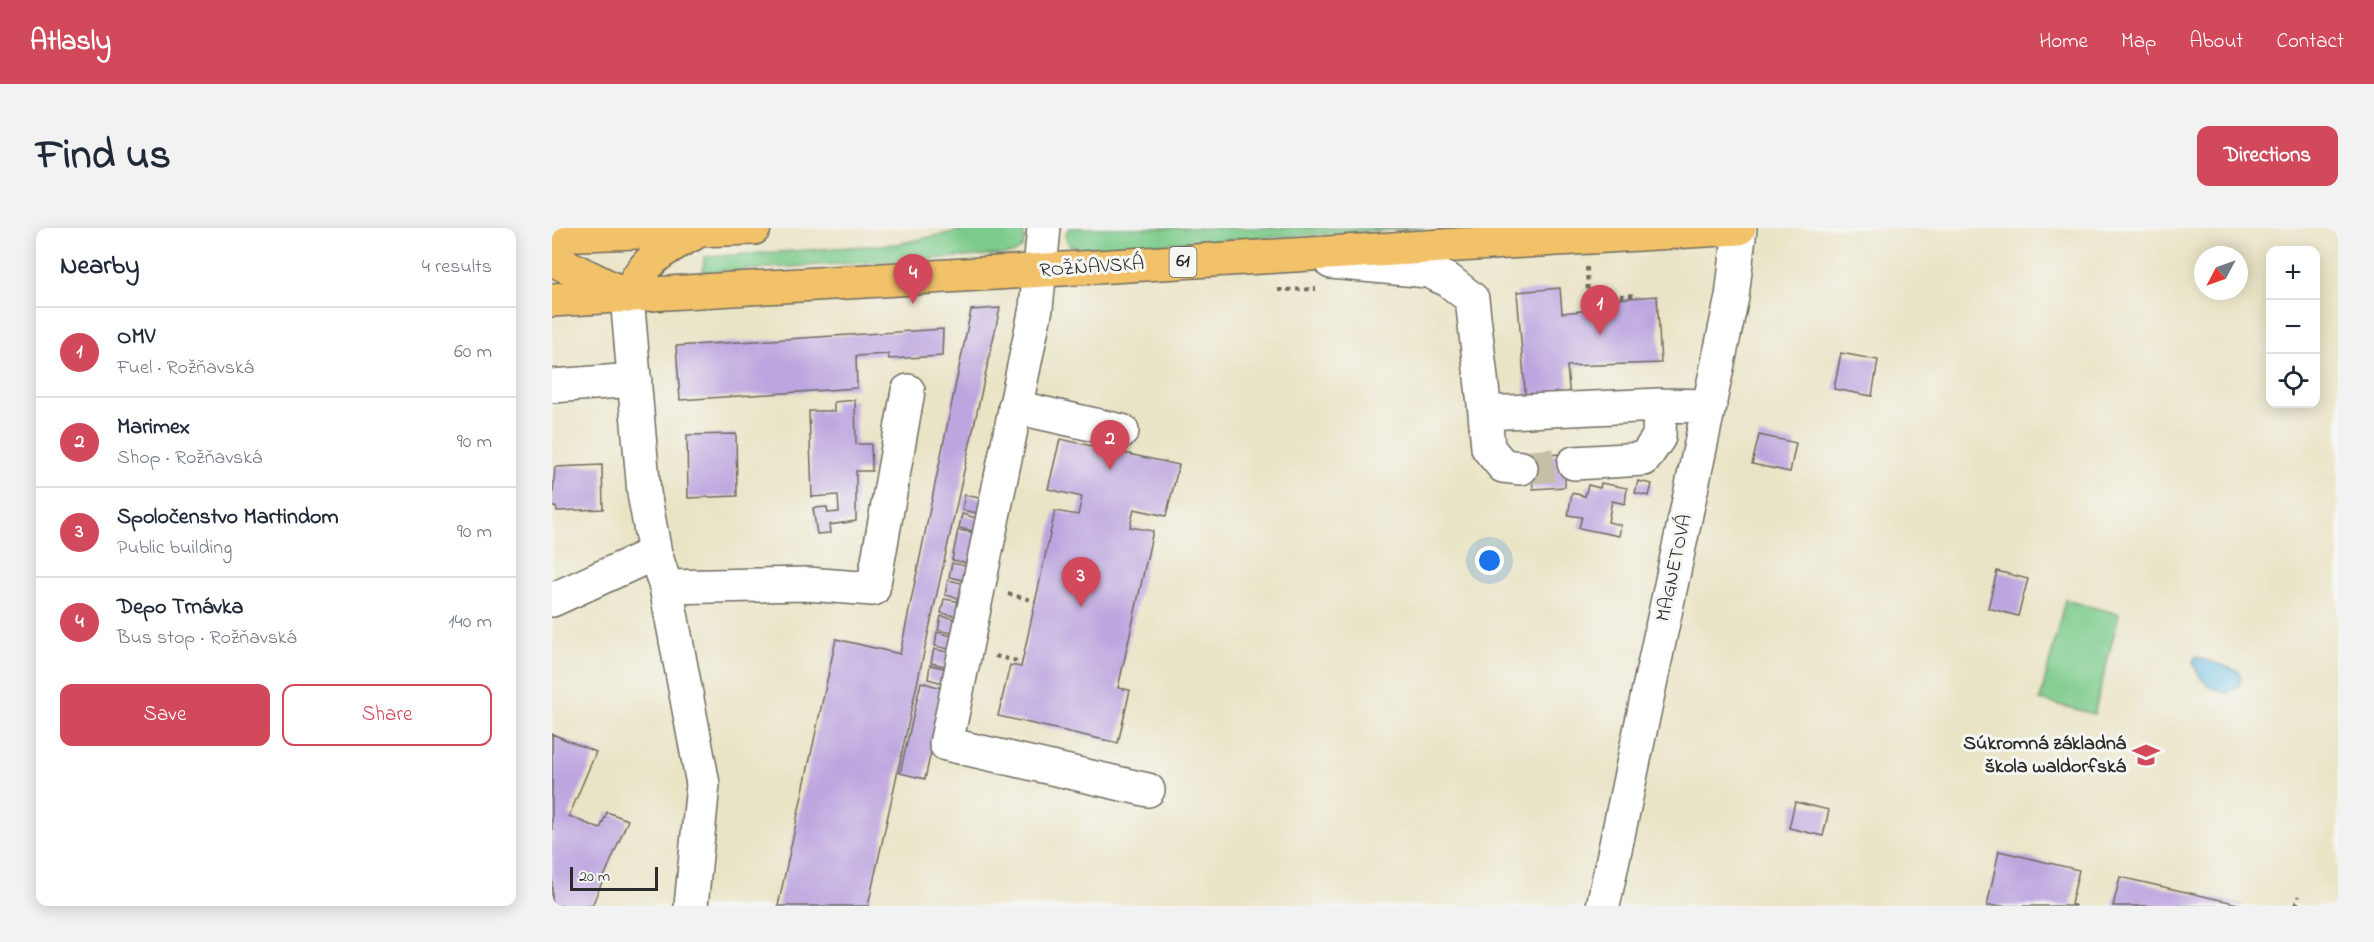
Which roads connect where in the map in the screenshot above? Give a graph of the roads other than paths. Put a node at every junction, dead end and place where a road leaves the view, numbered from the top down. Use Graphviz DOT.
graph roads {
  1 [pos="754,228"];
  2 [pos="1044,228"];
  3 [pos="1739,228"];
  4 [pos="697,232"];
  5 [pos="552,235"];
  6 [pos="1270,257"];
  7 [pos="552,259"];
  8 [pos="1041,271"];
  9 [pos="627,296"];
  10 [pos="552,300"];
  11 [pos="635,380"];
  12 [pos="552,386"];
  13 [pos="908,391"];
  14 [pos="1660,405"];
  15 [pos="1710,406"];
  16 [pos="1015,407"];
  17 [pos="1485,413"];
  18 [pos="1122,431"];
  19 [pos="1574,464"];
  20 [pos="1521,468"];
  21 [pos="655,552"];
  22 [pos="666,587"];
  23 [pos="552,600"];
  24 [pos="1148,790"];
  25 [pos="690,906"];
  26 [pos="1603,906"];
  1 -- 4 [label="main road"];
  2 -- 8 [label="street"];
  3 -- 6 [label="main road, ROŽŇAVSKÁ / 61"];
  3 -- 15 [label="street, MAGNETOVÁ"];
  4 -- 5 [label="main road"];
  4 -- 9 [label="main road"];
  6 -- 8 [label="main road, ROŽŇAVSKÁ / 61"];
  6 -- 17 [label="street"];
  7 -- 9 [label="main road"];
  8 -- 9 [label="main road, ROŽŇAVSKÁ / 61"];
  8 -- 16 [label="street"];
  9 -- 10 [label="main road, ROŽŇAVSKÁ / 61"];
  9 -- 11 [label="street"];
  11 -- 12 [label="street"];
  11 -- 21 [label="street"];
  13 -- 22 [label="street"];
  14 -- 15 [label="street"];
  14 -- 17 [label="street"];
  14 -- 19 [label="street"];
  15 -- 26 [label="street, MAGNETOVÁ"];
  16 -- 18 [label="street"];
  16 -- 24 [label="street"];
  17 -- 20 [label="street"];
  21 -- 22 [label="street"];
  21 -- 23 [label="street"];
  22 -- 25 [label="street"];
}
